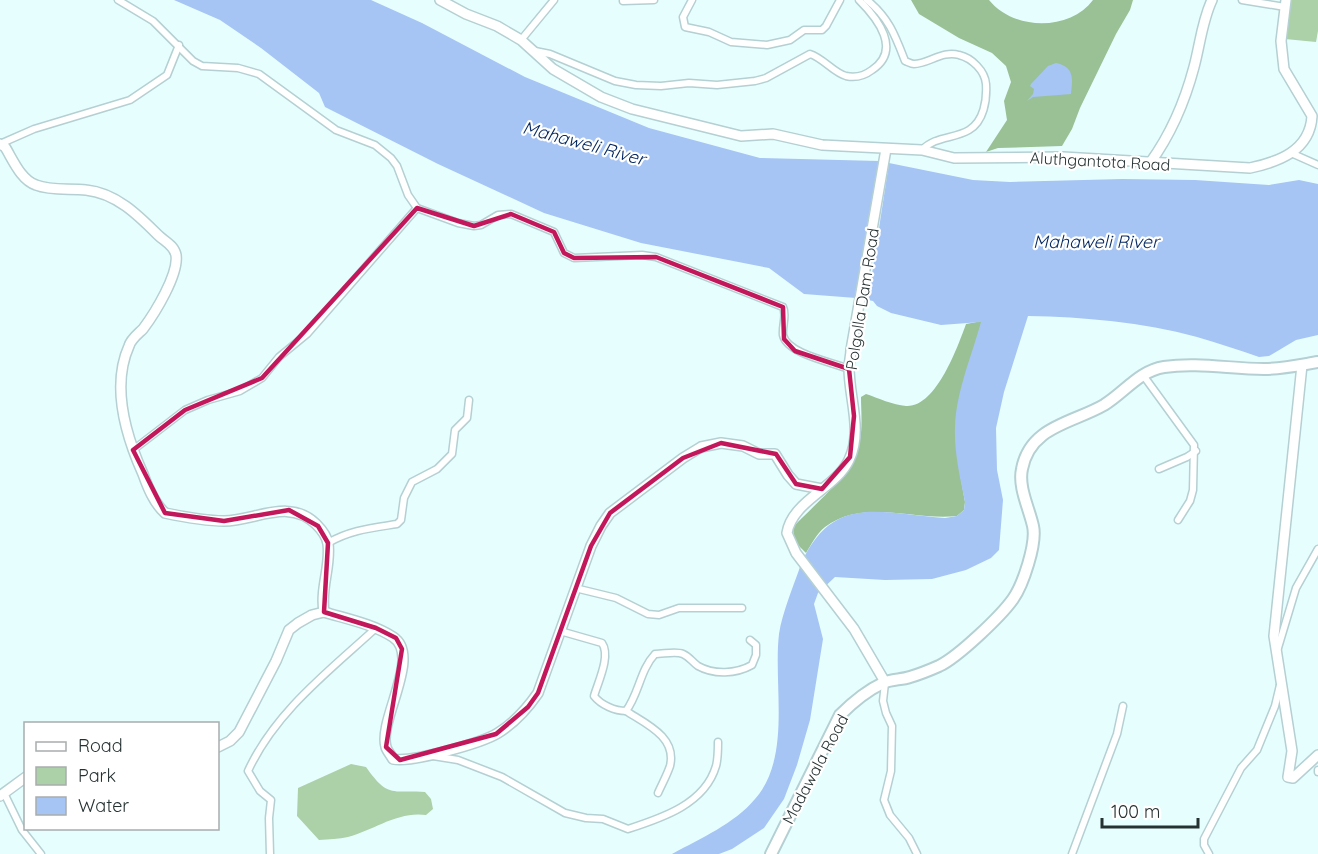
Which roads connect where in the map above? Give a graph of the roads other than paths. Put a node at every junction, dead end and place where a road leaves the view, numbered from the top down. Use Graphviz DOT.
graph roads {
  1 [pos="118,0"];
  2 [pos="440,0"];
  3 [pos="554,0"];
  4 [pos="654,0"];
  5 [pos="692,0"];
  6 [pos="840,0"];
  7 [pos="860,0"];
  8 [pos="867,0"];
  9 [pos="1212,0"];
  10 [pos="1242,0"];
  11 [pos="623,1"];
  12 [pos="1285,3"];
  13 [pos="521,40"];
  14 [pos="179,45"];
  15 [pos="531,50"];
  16 [pos="0,144"];
  17 [pos="886,149"];
  18 [pos="922,150"];
  19 [pos="1291,153"];
  20 [pos="1150,163"];
  21 [pos="1318,165"];
  22 [pos="417,208"];
  23 [pos="1318,362"];
  24 [pos="1302,365"];
  25 [pos="849,369"];
  26 [pos="1143,375"];
  27 [pos="470,400"];
  28 [pos="133,450"];
  29 [pos="1196,451"];
  30 [pos="1159,469"];
  31 [pos="822,489"];
  32 [pos="1178,520"];
  33 [pos="328,543"];
  34 [pos="1318,549"];
  35 [pos="575,588"];
  36 [pos="742,608"];
  37 [pos="324,612"];
  38 [pos="376,628"];
  39 [pos="560,631"];
  40 [pos="750,640"];
  41 [pos="1276,654"];
  42 [pos="1281,678"];
  43 [pos="885,682"];
  44 [pos="1124,706"];
  45 [pos="626,711"];
  46 [pos="718,742"];
  47 [pos="219,746"];
  48 [pos="1318,755"];
  49 [pos="430,756"];
  50 [pos="24,778"];
  51 [pos="658,793"];
  52 [pos="2,794"];
  53 [pos="41,854"];
  54 [pos="270,854"];
  55 [pos="771,854"];
  56 [pos="917,854"];
  57 [pos="1072,854"];
  58 [pos="1209,854"];
  1 -- 14 [label="street"];
  2 -- 13 [label="street, Aluthgantota Road"];
  3 -- 13 [label="street"];
  4 -- 11 [label="street"];
  5 -- 6 [label="street"];
  7 -- 15 [label="street"];
  8 -- 18 [label="street"];
  9 -- 20 [label="street"];
  10 -- 12 [label="street"];
  12 -- 19 [label="street"];
  13 -- 15 [label="street, Aluthgantota Road"];
  14 -- 16 [label="street"];
  14 -- 22 [label="street"];
  15 -- 17 [label="street, Aluthgantota Road"];
  16 -- 28 [label="street"];
  17 -- 18 [label="street, Aluthgantota Road"];
  17 -- 25 [label="street, Polgolla Dam Road"];
  18 -- 20 [label="street, Aluthgantota Road"];
  19 -- 20 [label="street, Aluthgantota Road"];
  19 -- 21 [label="street"];
  22 -- 25 [label="street"];
  22 -- 28 [label="street"];
  23 -- 24 [label="main road, Madawala Road"];
  24 -- 26 [label="main road, Madawala Road"];
  24 -- 41 [label="street"];
  25 -- 31 [label="street, Polgolla Dam Road"];
  26 -- 29 [label="street"];
  26 -- 43 [label="main road, Madawala Road"];
  27 -- 33 [label="street"];
  28 -- 33 [label="street"];
  29 -- 30 [label="street"];
  29 -- 32 [label="street"];
  31 -- 35 [label="street"];
  31 -- 43 [label="street, Polgolla Dam Road"];
  33 -- 37 [label="street"];
  34 -- 41 [label="street"];
  35 -- 36 [label="street"];
  35 -- 39 [label="street"];
  37 -- 38 [label="street"];
  37 -- 47 [label="street"];
  38 -- 49 [label="street"];
  38 -- 54 [label="street"];
  39 -- 45 [label="street"];
  39 -- 49 [label="street"];
  40 -- 45 [label="street"];
  41 -- 42 [label="street"];
  42 -- 48 [label="street"];
  42 -- 58 [label="street"];
  43 -- 55 [label="main road, Madawala Road"];
  43 -- 56 [label="street"];
  44 -- 57 [label="street"];
  45 -- 51 [label="street"];
  46 -- 49 [label="street"];
  50 -- 52 [label="street"];
  52 -- 53 [label="street"];
}
